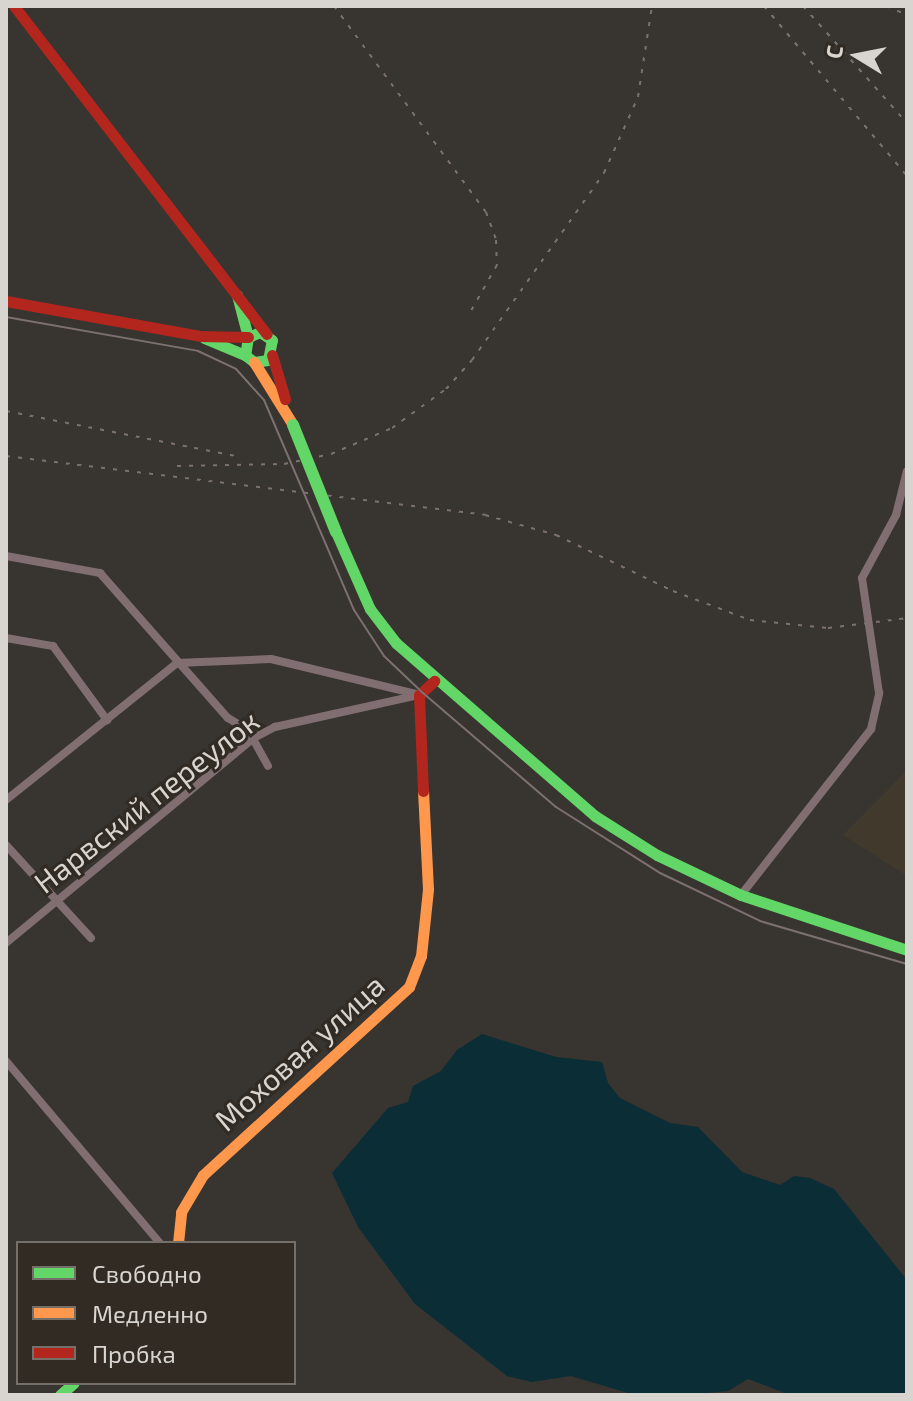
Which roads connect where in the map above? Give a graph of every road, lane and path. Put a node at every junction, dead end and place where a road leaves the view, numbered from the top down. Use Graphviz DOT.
graph roads {
  1 [pos="14,6"];
  2 [pos="237,291"];
  3 [pos="6,301"];
  4 [pos="267,334"];
  5 [pos="200,336"];
  6 [pos="248,337"];
  7 [pos="272,355"];
  8 [pos="250,358"];
  9 [pos="293,425"];
  10 [pos="907,471"];
  11 [pos="6,556"];
  12 [pos="6,638"];
  13 [pos="177,663"];
  14 [pos="434,681"];
  15 [pos="419,695"];
  16 [pos="107,720"];
  17 [pos="254,738"];
  18 [pos="268,766"];
  19 [pos="6,800"];
  20 [pos="6,845"];
  21 [pos="741,895"];
  22 [pos="53,902"];
  23 [pos="91,938"];
  24 [pos="6,943"];
  25 [pos="907,950"];
  26 [pos="6,1061"];
  27 [pos="158,1241"];
  28 [pos="178,1241"];
  1 -- 2 [label="main road"];
  2 -- 4 [label="main road"];
  2 -- 6 [label="main road"];
  3 -- 5 [label="main road"];
  4 -- 6 [label="main road"];
  4 -- 7 [label="main road"];
  5 -- 6 [label="main road"];
  5 -- 8 [label="main road"];
  6 -- 8 [label="main road"];
  7 -- 8 [label="main road"];
  7 -- 9 [label="main road"];
  8 -- 9 [label="main road"];
  9 -- 14 [label="main road, bridge"];
  10 -- 21 [label="street"];
  11 -- 13 [label="street"];
  12 -- 16 [label="street"];
  13 -- 15 [label="street"];
  13 -- 16 [label="street"];
  13 -- 17 [label="street"];
  14 -- 15 [label="main road"];
  14 -- 21 [label="main road"];
  15 -- 17 [label="street, Нарвский переулок"];
  15 -- 28 [label="main road, Моховая улица"];
  16 -- 19 [label="street"];
  17 -- 18 [label="street"];
  17 -- 22 [label="street, Нарвский переулок"];
  20 -- 22 [label="street"];
  21 -- 25 [label="main road"];
  22 -- 23 [label="street"];
  22 -- 24 [label="street, Нарвский переулок"];
  26 -- 27 [label="street"];
}
